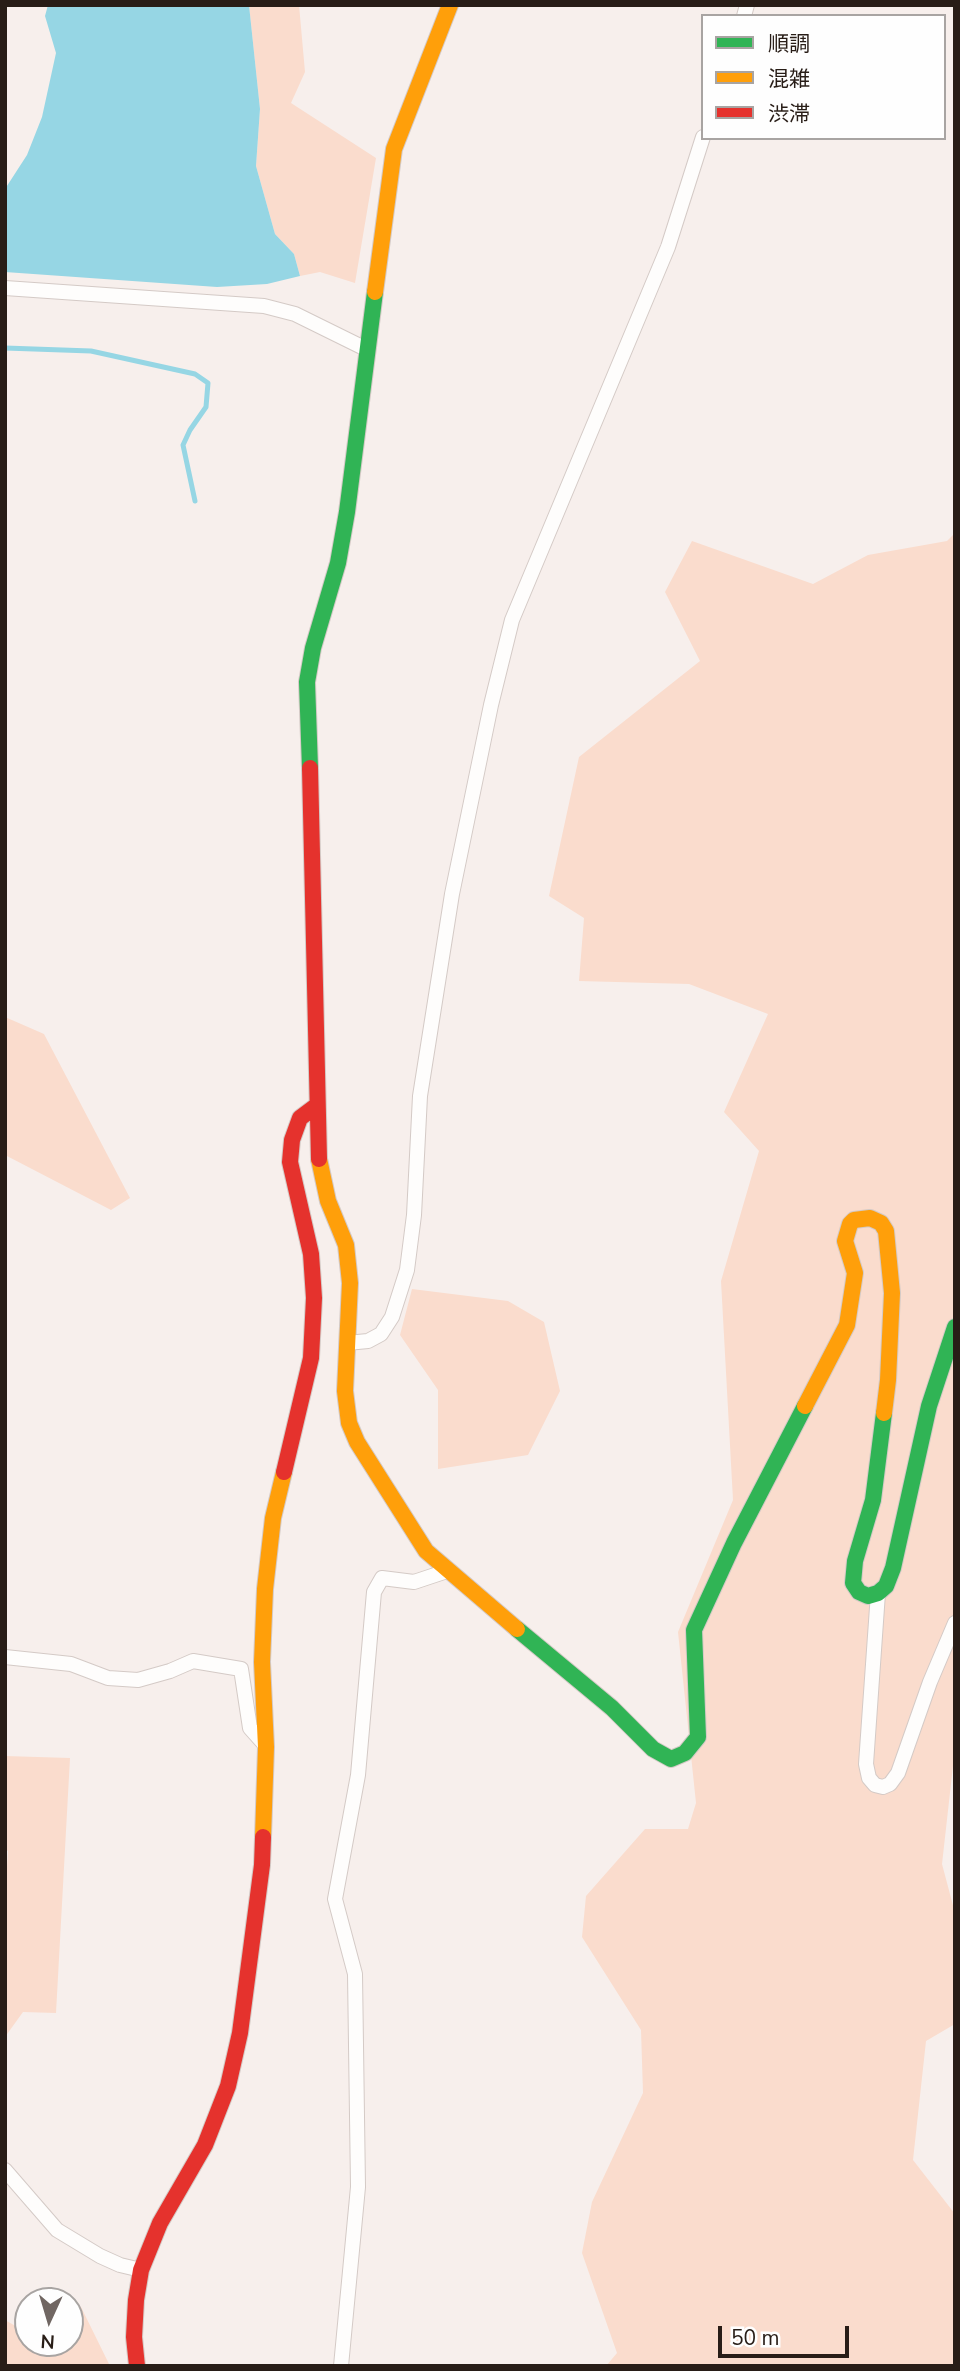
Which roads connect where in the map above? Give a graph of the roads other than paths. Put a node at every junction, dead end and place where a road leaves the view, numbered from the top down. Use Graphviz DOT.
graph roads {
  1 [pos="450,5"];
  2 [pos="702,140"];
  3 [pos="5,288"];
  4 [pos="368,349"];
  5 [pos="316,1106"];
  6 [pos="955,1327"];
  7 [pos="347,1343"];
  8 [pos="447,1571"];
  9 [pos="878,1593"];
  10 [pos="955,1623"];
  11 [pos="5,1657"];
  12 [pos="266,1747"];
  13 [pos="5,2170"];
  14 [pos="141,2270"];
  15 [pos="137,2366"];
  16 [pos="341,2366"];
  1 -- 4 [label="street"];
  2 -- 7 [label="street"];
  3 -- 4 [label="street"];
  4 -- 5 [label="street"];
  5 -- 7 [label="street"];
  5 -- 12 [label="street"];
  6 -- 9 [label="street"];
  7 -- 8 [label="street"];
  8 -- 9 [label="street"];
  8 -- 16 [label="street"];
  9 -- 10 [label="street"];
  11 -- 12 [label="street"];
  12 -- 14 [label="street"];
  13 -- 14 [label="street"];
  14 -- 15 [label="street"];
}
